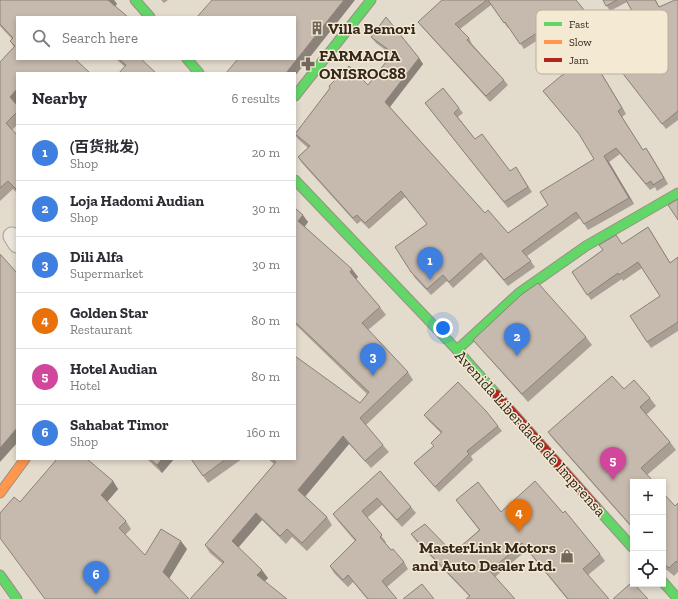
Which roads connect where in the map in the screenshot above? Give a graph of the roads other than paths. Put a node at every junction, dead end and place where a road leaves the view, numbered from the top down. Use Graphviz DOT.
graph roads {
  1 [pos="136,0"];
  2 [pos="371,0"];
  3 [pos="149,16"];
  4 [pos="187,60"];
  5 [pos="198,72"];
  6 [pos="296,95"];
  7 [pos="296,181"];
  8 [pos="678,194"];
  9 [pos="457,350"];
  10 [pos="24,460"];
  11 [pos="0,493"];
  12 [pos="630,545"];
  13 [pos="0,575"];
  14 [pos="666,585"];
  15 [pos="16,599"];
  16 [pos="678,599"];
  1 -- 3 [label="main road"];
  2 -- 6 [label="main road"];
  4 -- 5 [label="main road"];
  7 -- 9 [label="main road, Avenida Liberdade de Imprensa"];
  8 -- 9 [label="main road"];
  9 -- 12 [label="main road, Avenida Liberdade de Imprensa"];
  10 -- 11 [label="main road"];
  13 -- 15 [label="main road"];
  14 -- 16 [label="main road"];
}
